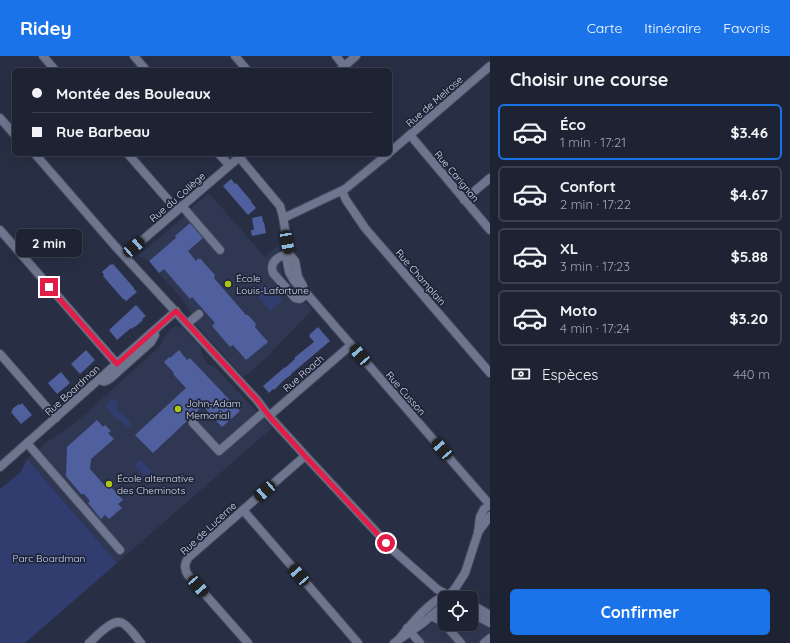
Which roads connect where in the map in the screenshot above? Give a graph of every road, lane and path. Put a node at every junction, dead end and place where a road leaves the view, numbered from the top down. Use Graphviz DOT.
graph roads {
  1 [pos="43,56"];
  2 [pos="134,56"];
  3 [pos="235,56"];
  4 [pos="336,56"];
  5 [pos="356,56"];
  6 [pos="490,66"];
  7 [pos="53,68"];
  8 [pos="144,68"];
  9 [pos="245,68"];
  10 [pos="342,68"];
  11 [pos="0,118"];
  12 [pos="12,132"];
  13 [pos="410,136"];
  14 [pos="392,150"];
  15 [pos="37,156"];
  16 [pos="130,156"];
  17 [pos="221,156"];
  18 [pos="241,156"];
  19 [pos="386,156"];
  20 [pos="230,165"];
  21 [pos="490,178"];
  22 [pos="342,191"];
  23 [pos="464,200"];
  24 [pos="180,208"];
  25 [pos="283,217"];
  26 [pos="0,230"];
  27 [pos="490,230"];
  28 [pos="220,250"];
  29 [pos="289,254"];
  30 [pos="125,256"];
  31 [pos="307,294"];
  32 [pos="176,311"];
  33 [pos="199,314"];
  34 [pos="188,324"];
  35 [pos="154,331"];
  36 [pos="351,344"];
  37 [pos="0,354"];
  38 [pos="117,364"];
  39 [pos="490,373"];
  40 [pos="100,378"];
  41 [pos="267,414"];
  42 [pos="56,418"];
  43 [pos="193,423"];
  44 [pos="27,443"];
  45 [pos="305,456"];
  46 [pos="0,467"];
  47 [pos="490,505"];
  48 [pos="243,510"];
  49 [pos="490,516"];
  50 [pos="478,533"];
  51 [pos="120,550"];
  52 [pos="440,591"];
  53 [pos="453,591"];
  54 [pos="438,600"];
  55 [pos="478,608"];
  56 [pos="438,610"];
  57 [pos="432,615"];
  58 [pos="490,615"];
  59 [pos="478,617"];
  60 [pos="490,623"];
  61 [pos="409,630"];
  62 [pos="490,638"];
  63 [pos="397,641"];
  64 [pos="89,643"];
  65 [pos="141,643"];
  66 [pos="248,643"];
  67 [pos="358,643"];
  68 [pos="420,643"];
  69 [pos="461,643"];
  70 [pos="484,643"];
  1 -- 7 [label="street"];
  2 -- 8 [label="street"];
  3 -- 9 [label="street"];
  4 -- 10 [label="street"];
  5 -- 10 [label="street"];
  6 -- 13 [label="street, Rue de Melrose"];
  11 -- 12 [label="street"];
  13 -- 14 [label="street, Rue de Melrose"];
  13 -- 23 [label="street, Rue Carignan"];
  15 -- 30 [label="street"];
  16 -- 24 [label="street"];
  17 -- 20 [label="street"];
  18 -- 20 [label="street, Rue du Collège"];
  18 -- 25 [label="street, Rue Cusson"];
  19 -- 22 [label="street"];
  20 -- 24 [label="street, Rue du Collège"];
  21 -- 23 [label="street"];
  22 -- 25 [label="street"];
  22 -- 39 [label="street, Rue Champlain"];
  23 -- 27 [label="street, Rue Carignan"];
  24 -- 28 [label="street"];
  24 -- 30 [label="street, Rue du Collège"];
  25 -- 29 [label="street, Rue Cusson"];
  26 -- 38 [label="street"];
  29 -- 31 [label="street, Rue Cusson"];
  29 -- 31 [label="street"];
  30 -- 32 [label="street"];
  31 -- 36 [label="street, Rue Cusson"];
  32 -- 34 [label="street"];
  32 -- 35 [label="street, Rue Boardman"];
  33 -- 34 [label="street"];
  34 -- 41 [label="street"];
  35 -- 38 [label="street, Rue Boardman"];
  35 -- 40 [label="street"];
  36 -- 41 [label="street, Rue Roach"];
  36 -- 47 [label="street, Rue Cusson"];
  37 -- 42 [label="street"];
  38 -- 40 [label="street, Rue Boardman"];
  40 -- 42 [label="street, Rue Boardman"];
  41 -- 43 [label="street, Rue Roach"];
  41 -- 45 [label="street"];
  42 -- 44 [label="street, Rue Boardman"];
  44 -- 46 [label="street, Rue Boardman"];
  44 -- 51 [label="street"];
  45 -- 48 [label="street, Rue de Lucerne"];
  45 -- 52 [label="street"];
  47 -- 50 [label="street"];
  48 -- 66 [label="street, Rue de Lucerne"];
  48 -- 67 [label="street"];
  49 -- 50 [label="street"];
  50 -- 53 [label="street"];
  54 -- 61 [label="street"];
  55 -- 58 [label="street"];
  56 -- 57 [label="street"];
  57 -- 61 [label="street"];
  57 -- 69 [label="street"];
  59 -- 60 [label="street"];
  61 -- 63 [label="street"];
  61 -- 68 [label="street"];
  62 -- 70 [label="street"];
  64 -- 65 [label="street"];
}
